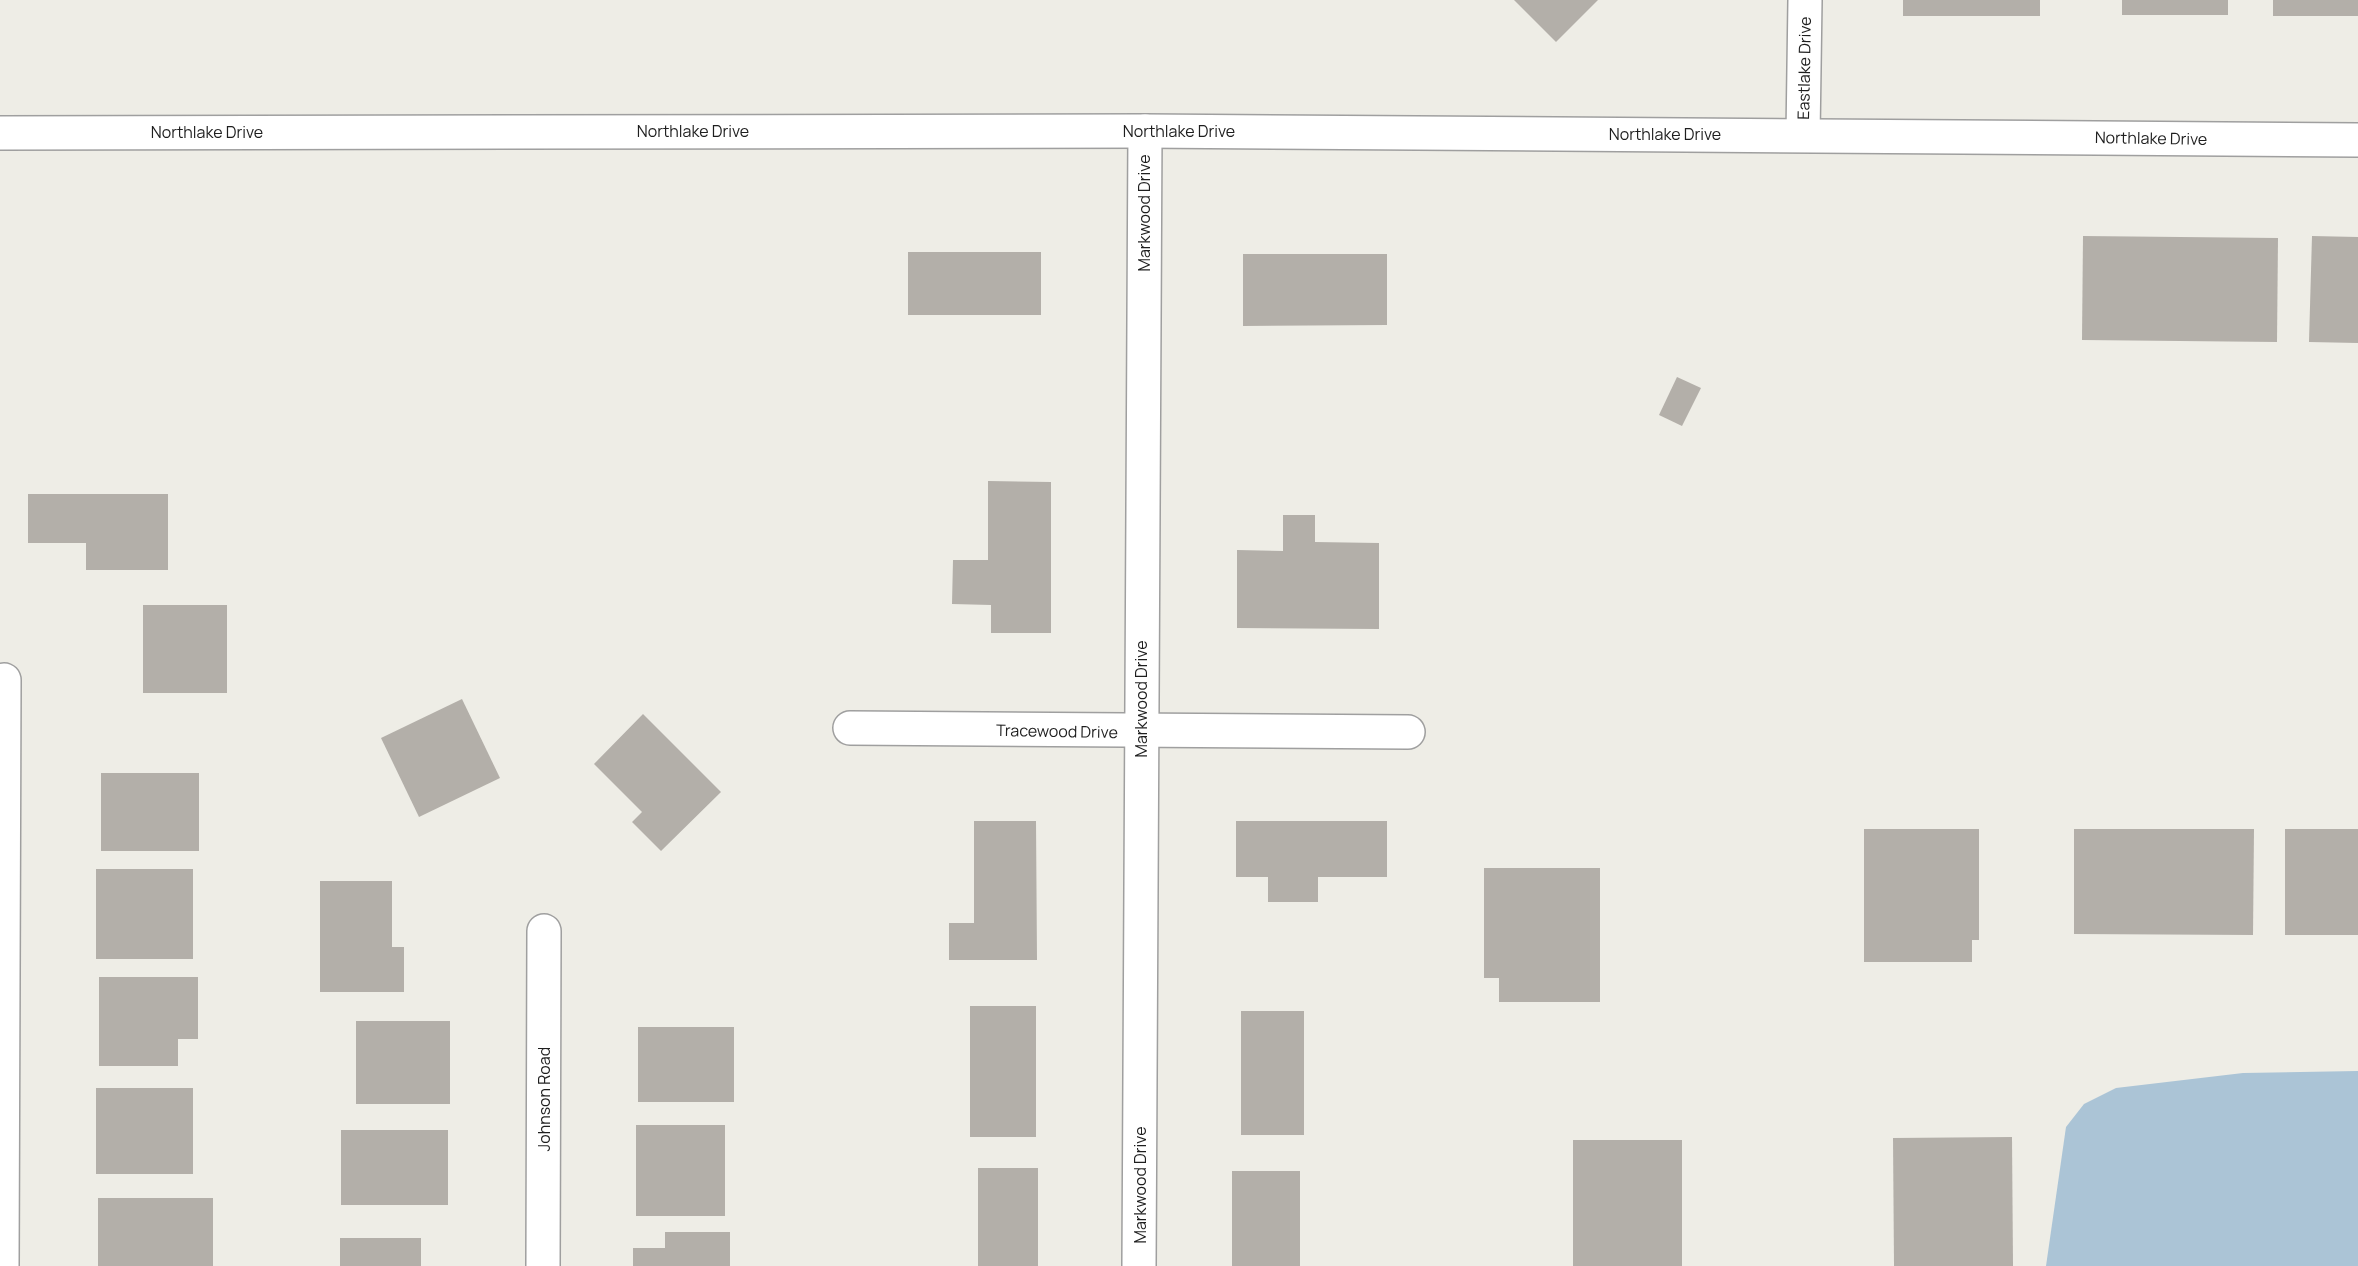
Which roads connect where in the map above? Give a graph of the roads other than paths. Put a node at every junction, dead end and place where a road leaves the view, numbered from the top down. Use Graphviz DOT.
graph roads {
  1 [pos="1805,0"];
  2 [pos="1145,131"];
  3 [pos="0,133"];
  4 [pos="1803,135"];
  5 [pos="2358,140"];
  6 [pos="4,680"];
  7 [pos="850,728"];
  8 [pos="1141,732"];
  9 [pos="1408,732"];
  10 [pos="544,931"];
  11 [pos="2,1266"];
  12 [pos="543,1266"];
  13 [pos="1140,1266"];
  1 -- 4 [label="street, Eastlake Drive"];
  2 -- 3 [label="street, Northlake Drive"];
  2 -- 4 [label="street, Northlake Drive"];
  2 -- 8 [label="street, Markwood Drive"];
  4 -- 5 [label="street, Northlake Drive"];
  6 -- 11 [label="street"];
  7 -- 8 [label="street, Tracewood Drive"];
  8 -- 9 [label="street, Tracewood Drive"];
  8 -- 13 [label="street, Markwood Drive"];
  10 -- 12 [label="street, Johnson Road"];
}
